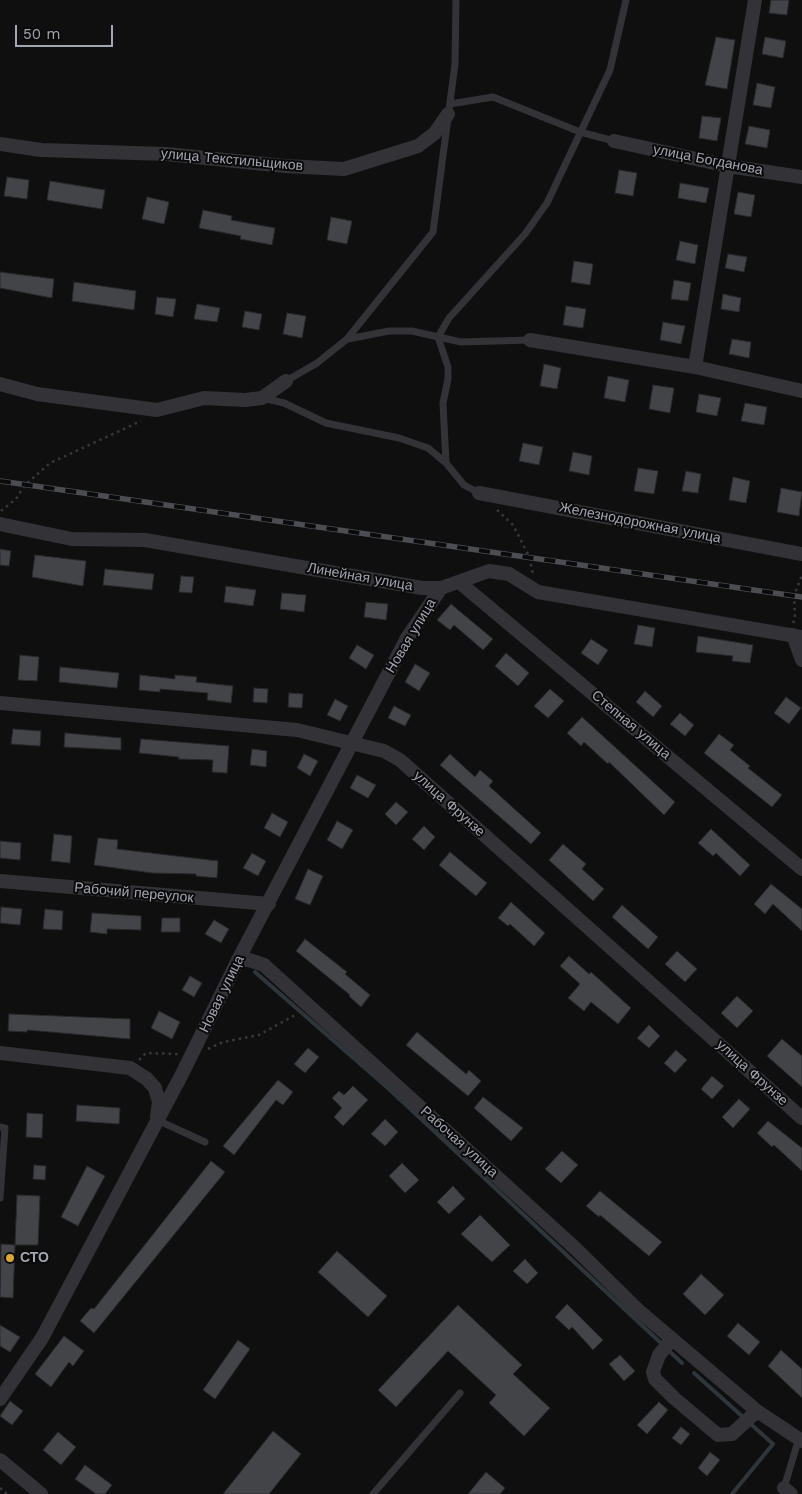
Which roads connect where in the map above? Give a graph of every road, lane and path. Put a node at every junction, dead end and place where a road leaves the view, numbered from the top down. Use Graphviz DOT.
graph roads {
  1 [pos="456,0"];
  2 [pos="626,0"];
  3 [pos="755,0"];
  4 [pos="449,109"];
  5 [pos="580,132"];
  6 [pos="614,141"];
  7 [pos="0,144"];
  8 [pos="728,166"];
  9 [pos="802,177"];
  10 [pos="438,337"];
  11 [pos="347,339"];
  12 [pos="530,340"];
  13 [pos="695,367"];
  14 [pos="286,380"];
  15 [pos="0,384"];
  16 [pos="802,392"];
  17 [pos="262,398"];
  18 [pos="157,410"];
  19 [pos="446,463"];
  20 [pos="479,493"];
  21 [pos="0,512"];
  22 [pos="0,524"];
  23 [pos="802,554"];
  24 [pos="802,575"];
  25 [pos="459,582"];
  26 [pos="441,588"];
  27 [pos="538,592"];
  28 [pos="797,636"];
  29 [pos="802,660"];
  30 [pos="0,703"];
  31 [pos="352,742"];
  32 [pos="802,868"];
  33 [pos="0,881"];
  34 [pos="269,904"];
  35 [pos="238,960"];
  36 [pos="306,1005"];
  37 [pos="193,1052"];
  38 [pos="0,1053"];
  39 [pos="130,1068"];
  40 [pos="802,1118"];
  41 [pos="157,1120"];
  42 [pos="0,1127"];
  43 [pos="205,1142"];
  44 [pos="0,1198"];
  45 [pos="672,1338"];
  46 [pos="460,1393"];
  47 [pos="0,1399"];
  48 [pos="757,1411"];
  49 [pos="801,1438"];
  50 [pos="0,1460"];
  51 [pos="0,1488"];
  52 [pos="788,1491"];
  53 [pos="7,1494"];
  54 [pos="41,1494"];
  55 [pos="373,1494"];
  1 -- 4 [label="lane"];
  2 -- 5 [label="lane"];
  3 -- 8 [label="street"];
  4 -- 5 [label="lane"];
  4 -- 7 [label="street, улица Текстильщиков"];
  4 -- 11 [label="lane"];
  5 -- 6 [label="lane"];
  5 -- 10 [label="lane"];
  6 -- 8 [label="street, улица Богданова"];
  8 -- 9 [label="street, улица Богданова"];
  8 -- 13 [label="street"];
  10 -- 11 [label="lane"];
  10 -- 12 [label="lane"];
  10 -- 19 [label="lane"];
  11 -- 14 [label="lane"];
  12 -- 13 [label="street"];
  13 -- 16 [label="street"];
  14 -- 17 [label="street"];
  15 -- 18 [label="street"];
  17 -- 18 [label="street"];
  17 -- 19 [label="lane"];
  18 -- 21 [label="path"];
  19 -- 20 [label="lane"];
  20 -- 23 [label="street, Железнодорожная улица"];
  20 -- 27 [label="path"];
  22 -- 26 [label="street, Линейная улица"];
  24 -- 28 [label="path"];
  25 -- 26 [label="street, Линейная улица"];
  25 -- 27 [label="street, Линейная улица"];
  25 -- 32 [label="street, Степная улица"];
  26 -- 31 [label="street, Новая улица"];
  27 -- 28 [label="street, Линейная улица"];
  28 -- 29 [label="street"];
  30 -- 31 [label="street, улица Фрунзе"];
  31 -- 34 [label="street, Новая улица"];
  31 -- 40 [label="street, улица Фрунзе"];
  33 -- 34 [label="street, Рабочий переулок"];
  34 -- 35 [label="street, Новая улица"];
  35 -- 36 [label="street, Рабочая улица"];
  35 -- 37 [label="street, Новая улица"];
  36 -- 37 [label="path"];
  36 -- 45 [label="street, Рабочая улица"];
  37 -- 39 [label="path"];
  37 -- 41 [label="street, Новая улица"];
  38 -- 39 [label="street"];
  39 -- 41 [label="street"];
  41 -- 43 [label="lane"];
  41 -- 47 [label="street, Новая улица"];
  42 -- 44 [label="lane"];
  45 -- 48 [label="street, Рабочая улица"];
  45 -- 48 [label="street"];
  46 -- 55 [label="lane"];
  48 -- 49 [label="street, Рабочая улица"];
  49 -- 52 [label="lane"];
  50 -- 54 [label="street"];
  51 -- 53 [label="path"];
}
